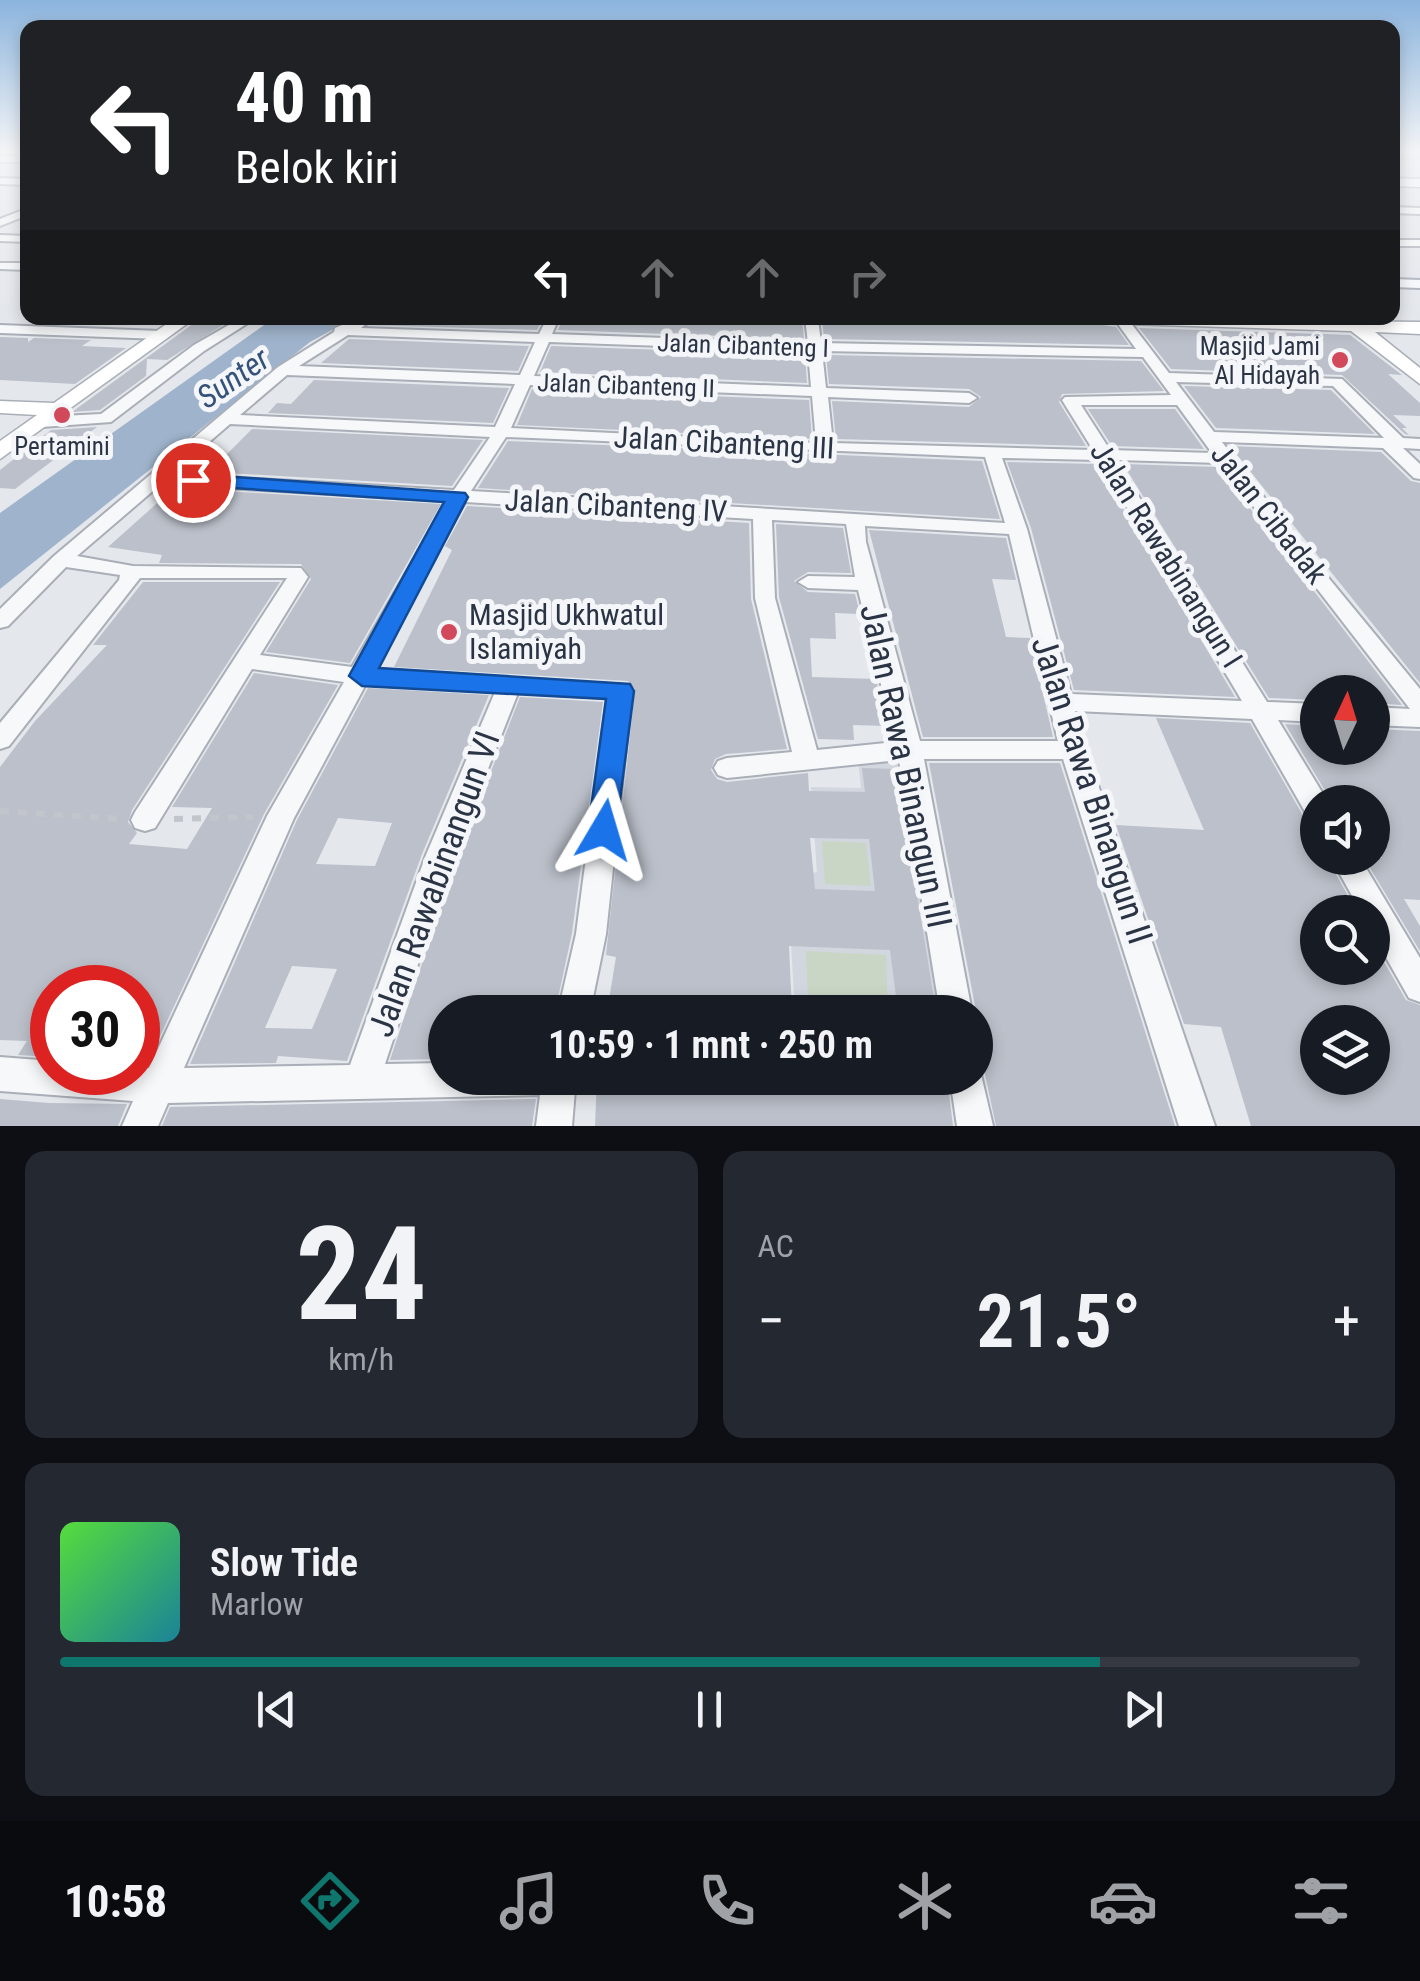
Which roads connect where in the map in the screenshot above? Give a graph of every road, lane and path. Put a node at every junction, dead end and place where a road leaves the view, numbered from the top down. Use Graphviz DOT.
graph roads {
  1 [pos="176,325"];
  2 [pos="237,325"];
  3 [pos="351,325"];
  4 [pos="550,325"];
  5 [pos="812,325"];
  6 [pos="1126,325"];
  7 [pos="1317,325"];
  8 [pos="1356,326"];
  9 [pos="1420,328"];
  10 [pos="0,329"];
  11 [pos="340,330"];
  12 [pos="161,335"];
  13 [pos="542,339"];
  14 [pos="814,347"];
  15 [pos="1146,353"];
  16 [pos="283,370"];
  17 [pos="1163,377"];
  18 [pos="1420,378"];
  19 [pos="523,380"];
  20 [pos="817,392"];
  21 [pos="968,398"];
  22 [pos="1182,400"];
  23 [pos="2,409"];
  24 [pos="49,416"];
  25 [pos="226,420"];
  26 [pos="501,432"];
  27 [pos="1208,437"];
  28 [pos="1393,443"];
  29 [pos="1420,444"];
  30 [pos="825,448"];
  31 [pos="0,452"];
  32 [pos="992,452"];
  33 [pos="1104,455"];
  34 [pos="1224,458"];
  35 [pos="1420,474"];
  36 [pos="156,478"];
  37 [pos="458,497"];
  38 [pos="762,515"];
  39 [pos="855,520"];
  40 [pos="1017,528"];
  41 [pos="61,560"];
  42 [pos="130,572"];
  43 [pos="808,582"];
  44 [pos="867,584"];
  45 [pos="0,620"];
  46 [pos="245,661"];
  47 [pos="362,676"];
  48 [pos="509,686"];
  49 [pos="1061,702"];
  50 [pos="1420,705"];
  51 [pos="1260,710"];
  52 [pos="1300,712"];
  53 [pos="1390,717"];
  54 [pos="1420,718"];
  55 [pos="0,740"];
  56 [pos="910,750"];
  57 [pos="1074,750"];
  58 [pos="807,760"];
  59 [pos="726,768"];
  60 [pos="1304,785"];
  61 [pos="144,820"];
  62 [pos="1355,875"];
  63 [pos="1420,987"];
  64 [pos="578,995"];
  65 [pos="953,995"];
  66 [pos="0,1074"];
  67 [pos="30,1076"];
  68 [pos="428,1081"];
  69 [pos="160,1082"];
  70 [pos="361,1083"];
  71 [pos="160,1086"];
  72 [pos="154,1095"];
  73 [pos="557,1095"];
  74 [pos="970,1095"];
  75 [pos="140,1126"];
  76 [pos="554,1126"];
  77 [pos="975,1126"];
  78 [pos="1197,1126"];
  1 -- 12 [label="street"];
  2 -- 24 [label="street"];
  3 -- 11 [label="street"];
  4 -- 13 [label="street"];
  5 -- 14 [label="street"];
  6 -- 15 [label="street, Jalan Cibadak"];
  7 -- 8 [label="street"];
  8 -- 9 [label="street"];
  8 -- 18 [label="street"];
  10 -- 12 [label="street"];
  11 -- 13 [label="street, Jalan Cibanteng I"];
  11 -- 16 [label="street"];
  12 -- 24 [label="street"];
  13 -- 14 [label="street, Jalan Cibanteng I"];
  13 -- 19 [label="street"];
  14 -- 15 [label="street, Jalan Cibanteng I"];
  14 -- 20 [label="street"];
  15 -- 17 [label="street, Jalan Cibadak"];
  16 -- 19 [label="street, Jalan Cibanteng II"];
  16 -- 25 [label="street"];
  17 -- 22 [label="street, Jalan Cibadak"];
  17 -- 28 [label="street"];
  19 -- 20 [label="street, Jalan Cibanteng II"];
  19 -- 26 [label="street"];
  20 -- 21 [label="street, Jalan Cibanteng II"];
  20 -- 30 [label="street"];
  22 -- 27 [label="street, Jalan Cibadak"];
  22 -- 33 [label="street, Jalan Rawabinangun I"];
  23 -- 24 [label="street"];
  24 -- 31 [label="street"];
  25 -- 26 [label="street, Jalan Cibanteng III"];
  25 -- 36 [label="street"];
  26 -- 30 [label="street, Jalan Cibanteng III"];
  26 -- 37 [label="street"];
  27 -- 28 [label="street"];
  27 -- 34 [label="street, Jalan Cibadak"];
  28 -- 29 [label="street"];
  28 -- 35 [label="street"];
  30 -- 32 [label="street, Jalan Cibanteng III"];
  32 -- 33 [label="street, Jalan Cibanteng III"];
  32 -- 40 [label="street, Jalan Rawa Binangun II"];
  33 -- 34 [label="street, Jalan Cibanteng III"];
  33 -- 51 [label="street, Jalan Rawabinangun I"];
  34 -- 50 [label="street, Jalan Cibadak"];
  36 -- 37 [label="street, Jalan Cibanteng IV"];
  36 -- 41 [label="street"];
  37 -- 38 [label="street, Jalan Cibanteng IV"];
  37 -- 47 [label="street"];
  38 -- 39 [label="street, Jalan Cibanteng IV"];
  38 -- 58 [label="street"];
  39 -- 40 [label="street, Jalan Cibanteng IV"];
  39 -- 44 [label="street, Jalan Rawa Binangun III"];
  40 -- 49 [label="street, Jalan Rawa Binangun II"];
  41 -- 42 [label="street"];
  41 -- 45 [label="street"];
  42 -- 46 [label="street"];
  42 -- 55 [label="street"];
  43 -- 44 [label="street"];
  44 -- 56 [label="street, Jalan Rawa Binangun III"];
  46 -- 47 [label="street"];
  46 -- 61 [label="street"];
  47 -- 48 [label="street"];
  47 -- 69 [label="street"];
  48 -- 64 [label="street"];
  48 -- 70 [label="street, Jalan Rawabinangun VI"];
  49 -- 51 [label="street"];
  49 -- 57 [label="street, Jalan Rawa Binangun II"];
  51 -- 52 [label="street"];
  51 -- 60 [label="street, Jalan Rawabinangun I"];
  53 -- 54 [label="street"];
  56 -- 57 [label="street"];
  56 -- 58 [label="street"];
  56 -- 65 [label="street, Jalan Rawa Binangun III"];
  57 -- 78 [label="street, Jalan Rawa Binangun II"];
  58 -- 59 [label="street"];
  62 -- 63 [label="street"];
  66 -- 67 [label="street, Jalan Rawabinangun VI"];
  68 -- 70 [label="street, Jalan Rawabinangun VI"];
  70 -- 71 [label="street, Jalan Rawabinangun VI"];
  72 -- 75 [label="street"];
  73 -- 76 [label="street"];
  74 -- 77 [label="street"];
}
